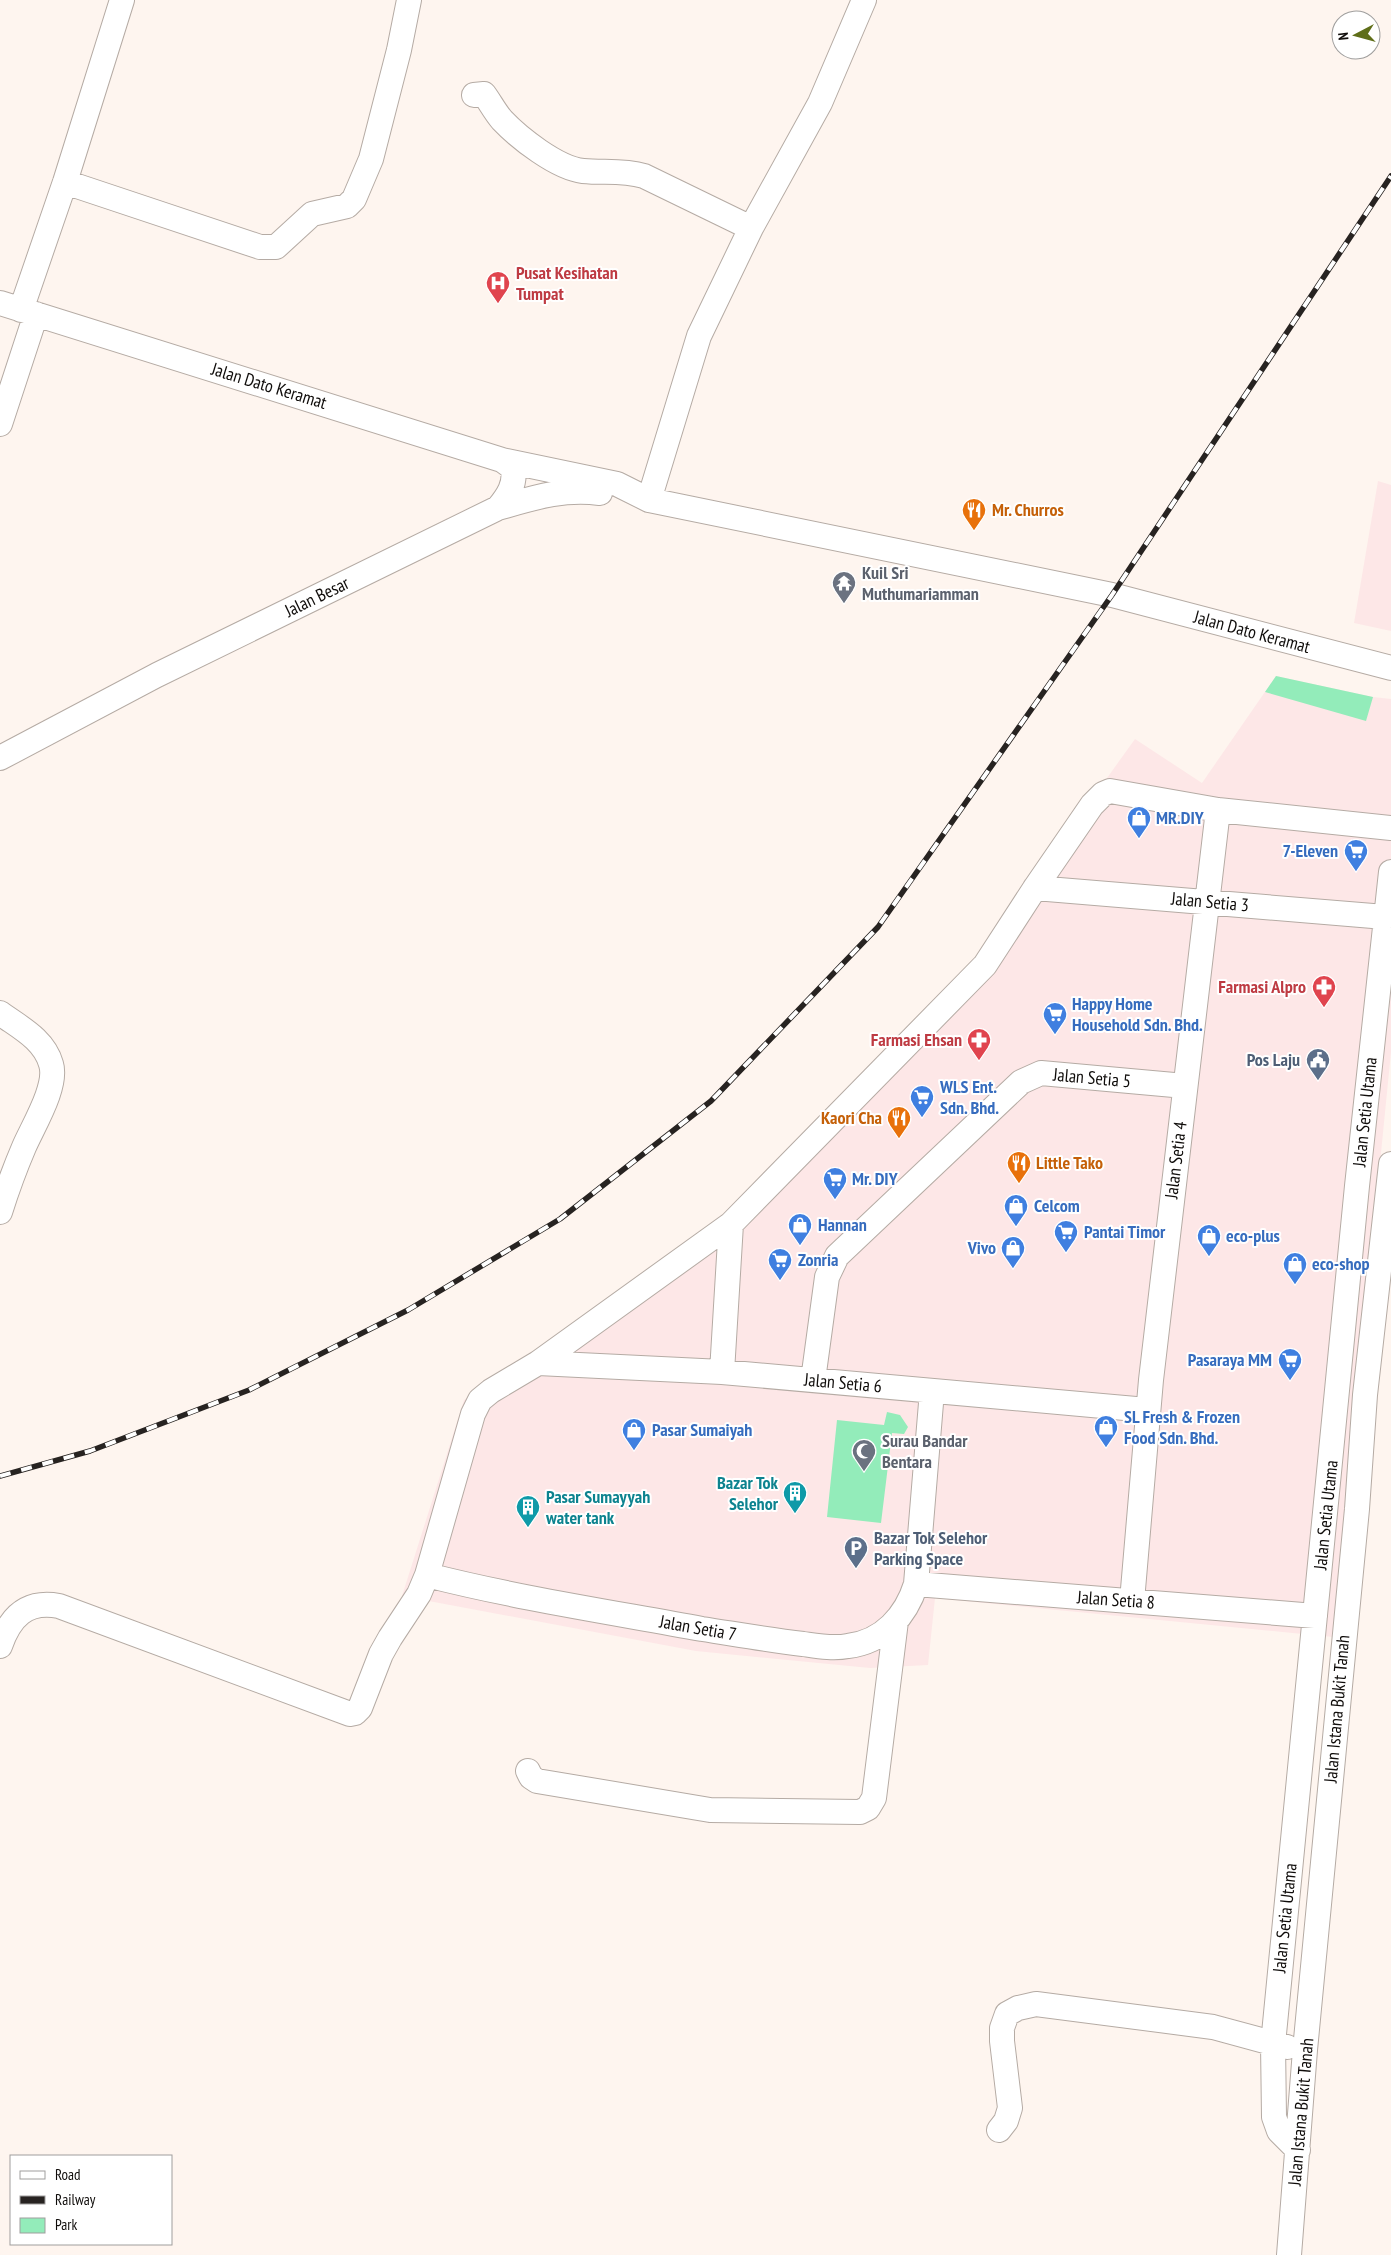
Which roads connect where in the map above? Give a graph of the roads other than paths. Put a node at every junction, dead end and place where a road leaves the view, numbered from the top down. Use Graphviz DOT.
graph roads {
  1 [pos="122,0"];
  2 [pos="409,0"];
  3 [pos="864,0"];
  4 [pos="474,95"];
  5 [pos="65,182"];
  6 [pos="751,228"];
  7 [pos="19,309"];
  8 [pos="0,424"];
  9 [pos="502,460"];
  10 [pos="649,500"];
  11 [pos="498,508"];
  12 [pos="1391,668"];
  13 [pos="0,758"];
  14 [pos="1218,810"];
  15 [pos="1391,828"];
  16 [pos="1391,872"];
  17 [pos="1035,888"];
  18 [pos="1207,902"];
  19 [pos="1385,917"];
  20 [pos="0,1013"];
  21 [pos="1185,1086"];
  22 [pos="1391,1164"];
  23 [pos="0,1212"];
  24 [pos="731,1224"];
  25 [pos="538,1363"];
  26 [pos="722,1372"];
  27 [pos="813,1380"];
  28 [pos="932,1391"];
  29 [pos="1147,1410"];
  30 [pos="426,1575"];
  31 [pos="916,1584"];
  32 [pos="1132,1601"];
  33 [pos="1315,1616"];
  34 [pos="896,1621"];
  35 [pos="0,1646"];
  36 [pos="528,1771"];
  37 [pos="1273,2044"];
  38 [pos="1305,2050"];
  39 [pos="999,2130"];
  40 [pos="1298,2150"];
  41 [pos="1289,2255"];
  1 -- 5 [label="street"];
  2 -- 5 [label="street"];
  3 -- 6 [label="street"];
  4 -- 6 [label="street"];
  5 -- 7 [label="street"];
  6 -- 10 [label="street"];
  7 -- 8 [label="street"];
  7 -- 9 [label="street, Jalan Dato Keramat"];
  9 -- 10 [label="street, Jalan Dato Keramat"];
  9 -- 11 [label="street"];
  10 -- 11 [label="street, Jalan Besar"];
  10 -- 12 [label="street, Jalan Dato Keramat"];
  11 -- 13 [label="street, Jalan Besar"];
  14 -- 15 [label="street"];
  14 -- 17 [label="street"];
  14 -- 18 [label="street, Jalan Setia 4"];
  16 -- 19 [label="street, Jalan Setia Utama"];
  17 -- 18 [label="street, Jalan Setia 3"];
  17 -- 24 [label="street"];
  18 -- 19 [label="street, Jalan Setia 3"];
  18 -- 21 [label="street, Jalan Setia 4"];
  19 -- 33 [label="street, Jalan Setia Utama"];
  20 -- 23 [label="street"];
  21 -- 27 [label="street, Jalan Setia 5"];
  21 -- 29 [label="street, Jalan Setia 4"];
  22 -- 38 [label="street, Jalan Istana Bukit Tanah"];
  24 -- 25 [label="street"];
  24 -- 26 [label="street"];
  25 -- 26 [label="street, Jalan Setia 6"];
  25 -- 30 [label="street"];
  26 -- 27 [label="street, Jalan Setia 6"];
  27 -- 28 [label="street, Jalan Setia 6"];
  28 -- 29 [label="street, Jalan Setia 6"];
  28 -- 31 [label="street, Jalan Setia 7"];
  29 -- 32 [label="street, Jalan Setia 4"];
  30 -- 34 [label="street, Jalan Setia 7"];
  30 -- 35 [label="street"];
  31 -- 32 [label="street, Jalan Setia 8"];
  31 -- 34 [label="street, Jalan Setia 7"];
  32 -- 33 [label="street, Jalan Setia 8"];
  33 -- 37 [label="street, Jalan Setia Utama"];
  34 -- 36 [label="street"];
  37 -- 38 [label="street"];
  37 -- 39 [label="street"];
  37 -- 40 [label="street, Jalan Setia Utama"];
  38 -- 40 [label="street, Jalan Istana Bukit Tanah"];
  40 -- 41 [label="street, Jalan Istana Bukit Tanah"];
}
